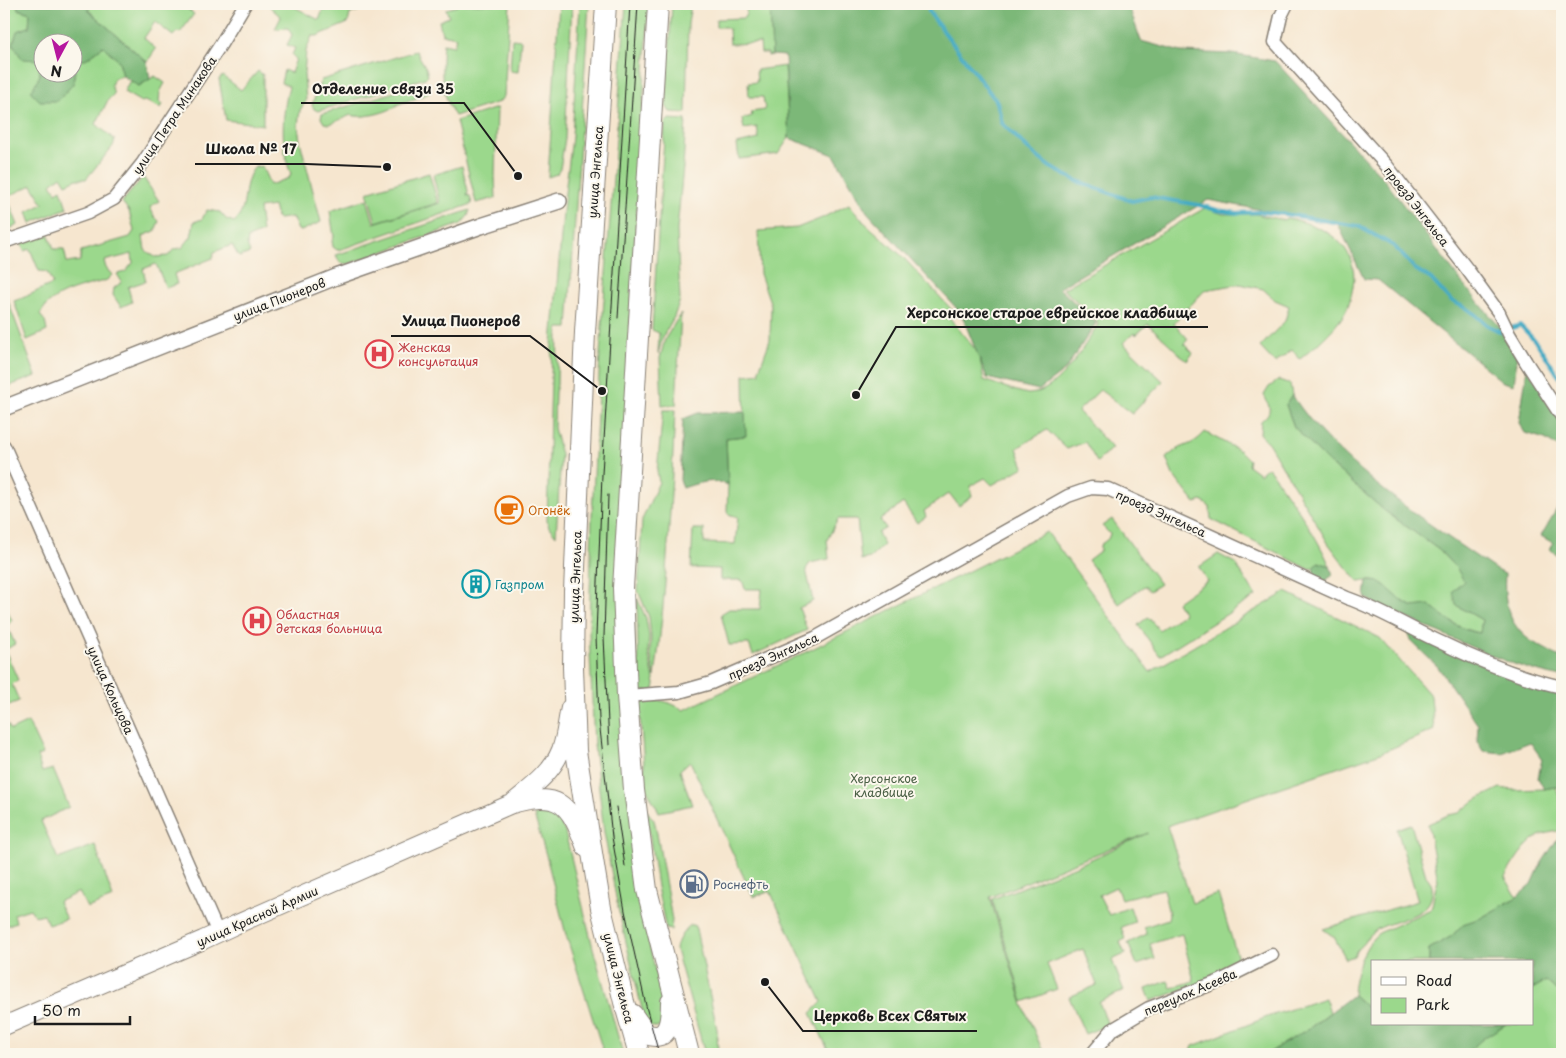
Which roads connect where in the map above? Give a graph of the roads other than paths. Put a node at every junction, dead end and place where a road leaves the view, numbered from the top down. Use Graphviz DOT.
graph roads {
  1 [pos="245,4"];
  2 [pos="606,4"];
  3 [pos="658,4"];
  4 [pos="1288,4"];
  5 [pos="559,201"];
  6 [pos="4,242"];
  7 [pos="4,408"];
  8 [pos="1562,417"];
  9 [pos="4,446"];
  10 [pos="573,667"];
  11 [pos="1562,687"];
  12 [pos="627,696"];
  13 [pos="509,805"];
  14 [pos="595,872"];
  15 [pos="218,933"];
  16 [pos="1272,955"];
  17 [pos="672,988"];
  18 [pos="624,1002"];
  19 [pos="4,1026"];
  20 [pos="639,1054"];
  21 [pos="651,1054"];
  22 [pos="682,1054"];
  23 [pos="690,1054"];
  24 [pos="1092,1054"];
  1 -- 6 [label="street, улица Петра Минакова"];
  2 -- 10 [label="main road, улица Энгельса"];
  3 -- 12 [label="main road"];
  4 -- 8 [label="street, проезд Энгельса"];
  5 -- 7 [label="street, улица Пионеров"];
  9 -- 15 [label="street, улица Кольцова"];
  10 -- 13 [label="main road"];
  10 -- 14 [label="main road, улица Энгельса"];
  11 -- 12 [label="street, проезд Энгельса"];
  12 -- 17 [label="main road"];
  13 -- 14 [label="main road"];
  13 -- 15 [label="main road, улица Красной Армии"];
  14 -- 18 [label="main road, улица Энгельса"];
  15 -- 19 [label="main road, улица Красной Армии"];
  16 -- 24 [label="street, переулок Асеева"];
  17 -- 18 [label="main road"];
  17 -- 23 [label="main road"];
  18 -- 20 [label="main road, улица Энгельса"];
  21 -- 22 [label="main road"];
}
